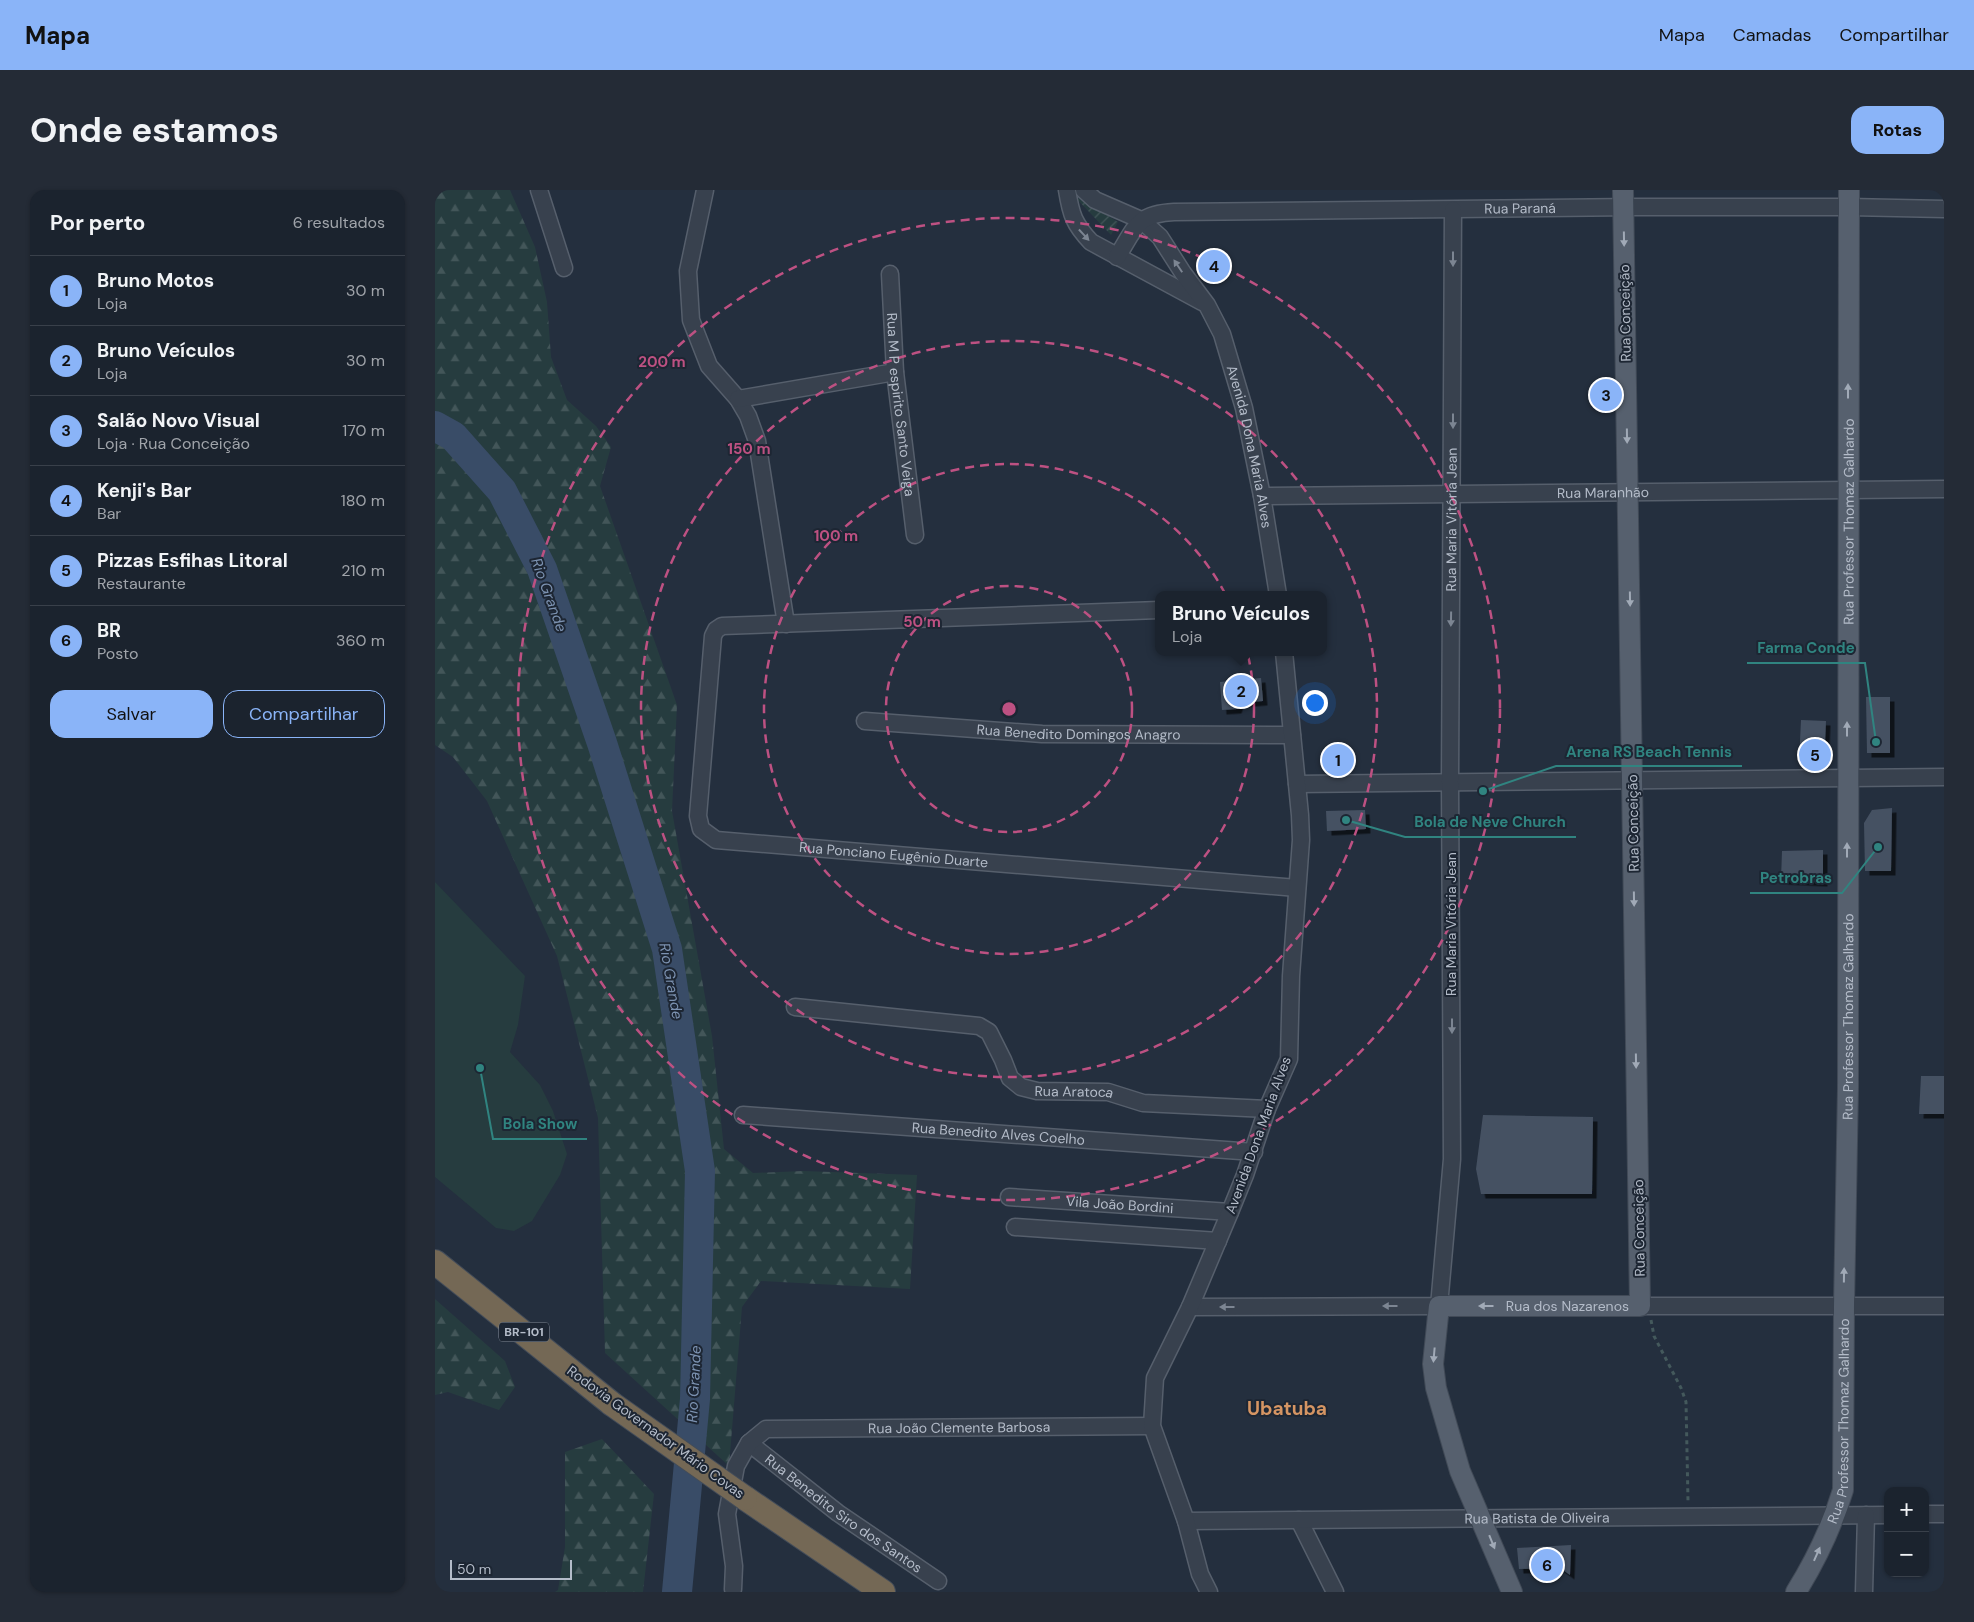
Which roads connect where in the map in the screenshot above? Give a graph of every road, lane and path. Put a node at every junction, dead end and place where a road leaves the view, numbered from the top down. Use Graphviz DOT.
graph roads {
  1 [pos="539,190"];
  2 [pos="705,190"];
  3 [pos="1067,190"];
  4 [pos="1084,190"];
  5 [pos="1849,198"];
  6 [pos="1623,199"];
  7 [pos="1944,209"];
  8 [pos="1453,210"];
  9 [pos="1141,220"];
  10 [pos="1117,257"];
  11 [pos="564,268"];
  12 [pos="890,274"];
  13 [pos="1207,305"];
  14 [pos="895,372"];
  15 [pos="738,399"];
  16 [pos="1944,489"];
  17 [pos="1848,490"];
  18 [pos="1628,492"];
  19 [pos="1453,493"];
  20 [pos="1262,496"];
  21 [pos="915,535"];
  22 [pos="1277,591"];
  23 [pos="1155,610"];
  24 [pos="786,624"];
  25 [pos="1284,656"];
  26 [pos="865,721"];
  27 [pos="1292,735"];
  28 [pos="1944,777"];
  29 [pos="1847,778"];
  30 [pos="1633,780"];
  31 [pos="1450,782"];
  32 [pos="1297,784"];
  33 [pos="1297,888"];
  34 [pos="795,1007"];
  35 [pos="1267,1109"];
  36 [pos="743,1115"];
  37 [pos="1253,1152"];
  38 [pos="1009,1197"];
  39 [pos="1230,1212"];
  40 [pos="1015,1227"];
  41 [pos="1218,1241"];
  42 [pos="435,1262"];
  43 [pos="1439,1306"];
  44 [pos="1644,1306"];
  45 [pos="1844,1306"];
  46 [pos="1944,1306"];
  47 [pos="1190,1307"];
  48 [pos="1152,1426"];
  49 [pos="749,1442"];
  50 [pos="1884,1514"];
  51 [pos="1929,1514"];
  52 [pos="1944,1514"];
  53 [pos="1835,1515"];
  54 [pos="1866,1515"];
  55 [pos="1688,1516"];
  56 [pos="1482,1518"];
  57 [pos="1299,1520"];
  58 [pos="1186,1521"];
  59 [pos="938,1581"];
  60 [pos="734,1591"];
  61 [pos="883,1592"];
  62 [pos="1209,1592"];
  63 [pos="1335,1592"];
  64 [pos="1512,1592"];
  65 [pos="1796,1592"];
  66 [pos="1864,1592"];
  1 -- 11 [label="street"];
  2 -- 15 [label="street"];
  3 -- 10 [label="street, one-way"];
  4 -- 9 [label="street, Avenida Dona Maria Alves"];
  5 -- 6 [label="street, Rua Paraná"];
  5 -- 7 [label="street, Rua Paraná"];
  17 -- 5 [label="main road, Rua Professor Thomaz Galhardo, one-way"];
  6 -- 8 [label="street, Rua Paraná"];
  6 -- 18 [label="main road, Rua Conceição, one-way"];
  8 -- 9 [label="street, Rua Paraná"];
  8 -- 19 [label="street, Rua Maria Vitória Jean, one-way"];
  9 -- 10 [label="street"];
  13 -- 9 [label="street, Avenida Dona Maria Alves, one-way"];
  10 -- 13 [label="street"];
  12 -- 14 [label="street, Rua M P espirito Santo Veiga"];
  13 -- 20 [label="street, Avenida Dona Maria Alves"];
  14 -- 15 [label="street"];
  14 -- 21 [label="street, Rua M P espirito Santo Veiga"];
  15 -- 24 [label="street"];
  16 -- 17 [label="street, Rua Maranhão"];
  17 -- 18 [label="street, Rua Maranhão"];
  29 -- 17 [label="main road, Rua Professor Thomaz Galhardo, one-way"];
  18 -- 19 [label="street, Rua Maranhão"];
  18 -- 30 [label="main road, Rua Conceição, one-way"];
  19 -- 20 [label="street, Rua Maranhão"];
  19 -- 31 [label="street, Rua Maria Vitória Jean, one-way"];
  20 -- 22 [label="street, Avenida Dona Maria Alves"];
  23 -- 24 [label="street"];
  24 -- 33 [label="street, Rua Ponciano Eugênio Duarte"];
  25 -- 27 [label="street, Avenida Dona Maria Alves"];
  26 -- 27 [label="street, Rua Benedito Domingos Anagro"];
  27 -- 32 [label="street, Avenida Dona Maria Alves"];
  28 -- 29 [label="street"];
  29 -- 30 [label="street"];
  45 -- 29 [label="main road, Rua Professor Thomaz Galhardo, one-way"];
  30 -- 31 [label="street"];
  30 -- 44 [label="main road, Rua Conceição, one-way"];
  31 -- 32 [label="street"];
  31 -- 43 [label="street, Rua Maria Vitória Jean, one-way"];
  32 -- 33 [label="street, Avenida Dona Maria Alves"];
  33 -- 35 [label="street, Avenida Dona Maria Alves"];
  34 -- 35 [label="street, Rua Aratoca"];
  35 -- 37 [label="street, Avenida Dona Maria Alves"];
  36 -- 37 [label="street, Rua Benedito Alves Coelho"];
  37 -- 39 [label="street, Avenida Dona Maria Alves"];
  38 -- 39 [label="street, Vila João Bordini"];
  39 -- 41 [label="street, Avenida Dona Maria Alves"];
  40 -- 41 [label="street"];
  41 -- 47 [label="street, Avenida Dona Maria Alves"];
  42 -- 61 [label="highway, Rodovia Governador Mário Covas / BR-101, bridge"];
  44 -- 43 [label="main road, Rua dos Nazarenos, one-way"];
  43 -- 47 [label="street, Rua dos Nazarenos, one-way"];
  43 -- 56 [label="main road, Rua Maria Vitória Jean, one-way"];
  44 -- 45 [label="street, Rua dos Nazarenos"];
  44 -- 55 [label="path"];
  45 -- 46 [label="street, Rua dos Nazarenos"];
  45 -- 53 [label="main road, Rua Professor Thomaz Galhardo"];
  47 -- 48 [label="street, Avenida Dona Maria Alves"];
  48 -- 49 [label="street, Rua João Clemente Barbosa"];
  48 -- 58 [label="street, Avenida Dona Maria Alves"];
  49 -- 59 [label="street, Rua Benedito Siro dos Santos"];
  49 -- 60 [label="street"];
  50 -- 54 [label="street, Rua Batista de Oliveira"];
  51 -- 52 [label="street"];
  53 -- 54 [label="street, Rua Batista de Oliveira"];
  53 -- 55 [label="street, Rua Batista de Oliveira"];
  65 -- 53 [label="main road, Rua Professor Thomaz Galhardo, one-way"];
  54 -- 66 [label="street"];
  55 -- 56 [label="street, Rua Batista de Oliveira"];
  56 -- 57 [label="street, Rua Batista de Oliveira"];
  56 -- 64 [label="main road, Rua Maria Vitória Jean, one-way"];
  57 -- 58 [label="street, Rua Batista de Oliveira"];
  57 -- 63 [label="street"];
  58 -- 62 [label="street, Avenida Dona Maria Alves"];
}
